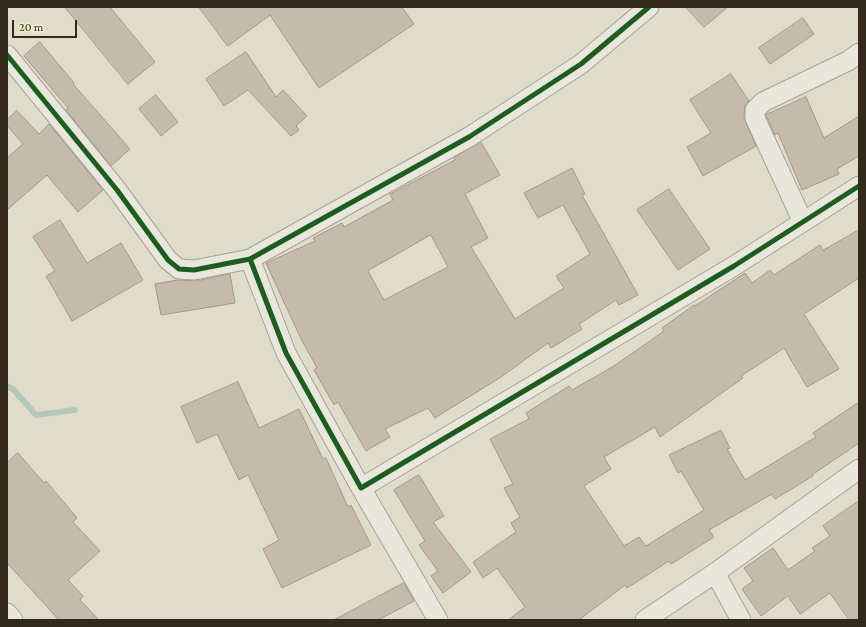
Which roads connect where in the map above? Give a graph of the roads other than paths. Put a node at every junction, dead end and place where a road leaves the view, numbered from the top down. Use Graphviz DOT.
graph roads {
  1 [pos="649,7"];
  2 [pos="859,53"];
  3 [pos="7,55"];
  4 [pos="859,186"];
  5 [pos="804,222"];
  6 [pos="250,259"];
  7 [pos="859,469"];
  8 [pos="361,488"];
  9 [pos="715,573"];
  10 [pos="7,613"];
  11 [pos="13,620"];
  12 [pos="438,620"];
  13 [pos="645,620"];
  14 [pos="741,620"];
  1 -- 6 [label="street"];
  2 -- 5 [label="street"];
  3 -- 6 [label="street"];
  4 -- 5 [label="street"];
  5 -- 8 [label="street"];
  6 -- 8 [label="street"];
  7 -- 9 [label="street"];
  8 -- 12 [label="street"];
  9 -- 13 [label="street"];
  9 -- 14 [label="street"];
  10 -- 11 [label="street"];
}
